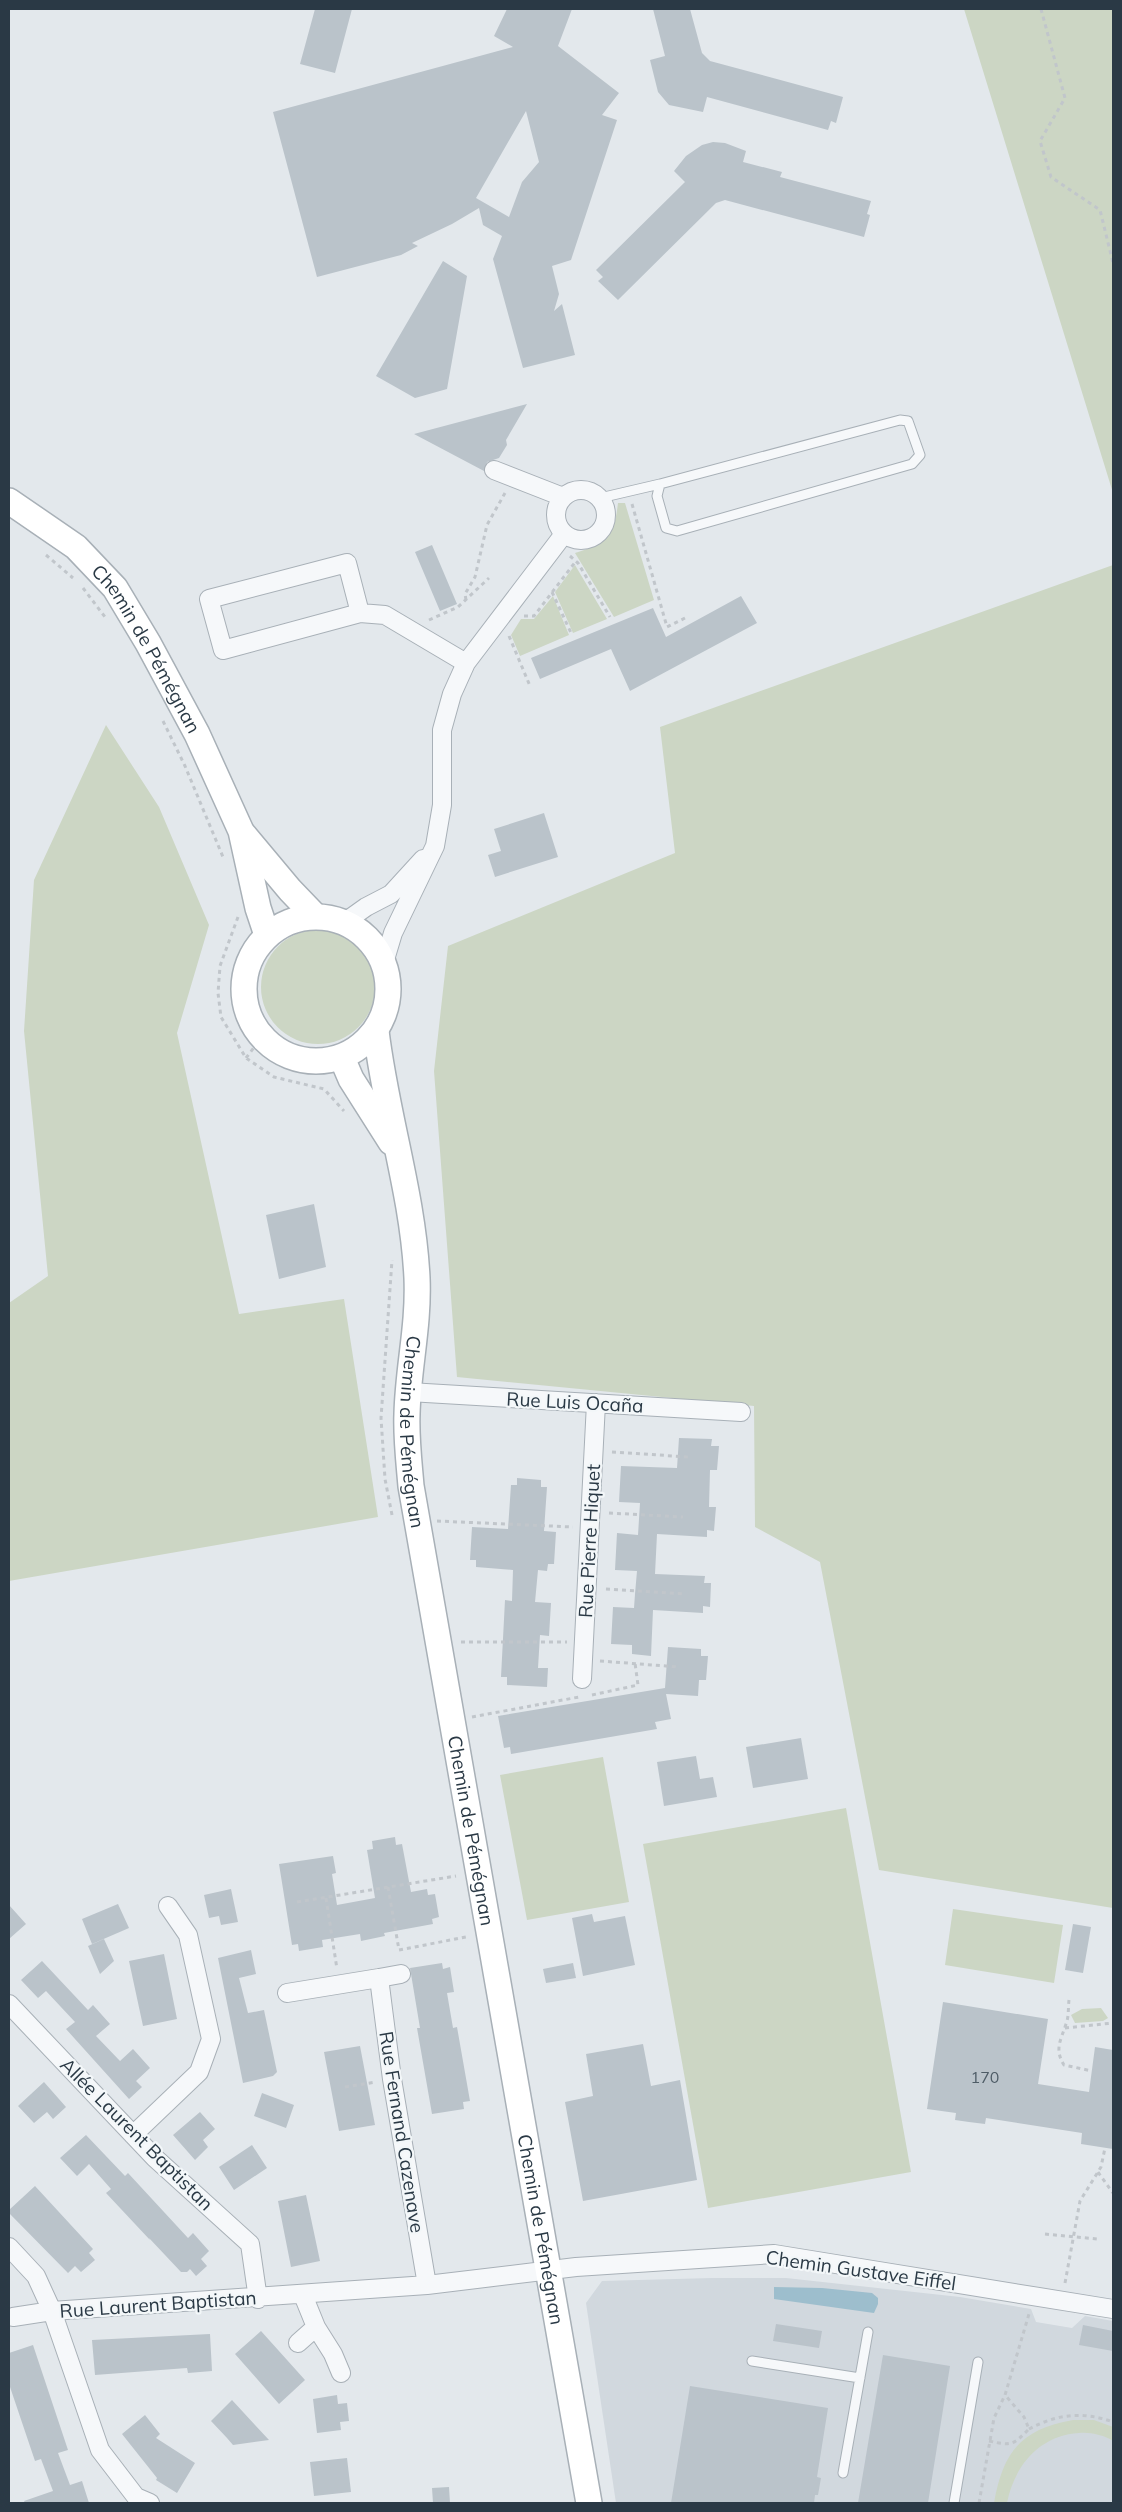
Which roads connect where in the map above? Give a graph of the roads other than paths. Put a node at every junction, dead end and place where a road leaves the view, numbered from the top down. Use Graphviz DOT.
graph roads {
  1 [pos="494,470"];
  2 [pos="660,484"];
  3 [pos="563,497"];
  4 [pos="600,498"];
  5 [pos="9,501"];
  6 [pos="564,534"];
  7 [pos="360,613"];
  8 [pos="466,663"];
  9 [pos="241,831"];
  10 [pos="435,846"];
  11 [pos="315,916"];
  12 [pos="345,922"];
  13 [pos="267,936"];
  14 [pos="384,963"];
  15 [pos="376,1031"];
  16 [pos="342,1058"];
  17 [pos="400,1156"];
  18 [pos="409,1392"];
  19 [pos="596,1403"];
  20 [pos="740,1412"];
  21 [pos="582,1679"];
  22 [pos="168,1906"];
  23 [pos="401,1974"];
  24 [pos="379,1978"];
  25 [pos="287,1993"];
  26 [pos="9,2004"];
  27 [pos="133,2135"];
  28 [pos="9,2247"];
  29 [pos="548,2270"];
  30 [pos="427,2285"];
  31 [pos="303,2295"];
  32 [pos="258,2298"];
  33 [pos="1113,2309"];
  34 [pos="52,2311"];
  35 [pos="14,2317"];
  36 [pos="316,2327"];
  37 [pos="868,2332"];
  38 [pos="298,2343"];
  39 [pos="752,2361"];
  40 [pos="978,2362"];
  41 [pos="341,2373"];
  42 [pos="860,2378"];
  43 [pos="843,2473"];
  44 [pos="148,2503"];
  45 [pos="589,2503"];
  46 [pos="954,2503"];
  1 -- 3 [label="street"];
  2 -- 2 [label="lane"];
  2 -- 4 [label="lane"];
  3 -- 4 [label="street"];
  3 -- 6 [label="street"];
  4 -- 6 [label="street"];
  5 -- 9 [label="street, Chemin de Pémégnan"];
  6 -- 8 [label="street"];
  7 -- 7 [label="street"];
  7 -- 8 [label="street"];
  8 -- 10 [label="street"];
  9 -- 11 [label="street, Chemin de Pémégnan"];
  9 -- 13 [label="street, Chemin de Pémégnan"];
  10 -- 12 [label="street"];
  10 -- 14 [label="street"];
  11 -- 12 [label="street"];
  11 -- 13 [label="street"];
  12 -- 14 [label="street"];
  13 -- 16 [label="street"];
  14 -- 15 [label="street"];
  15 -- 16 [label="street"];
  15 -- 17 [label="street, Chemin de Pémégnan"];
  16 -- 17 [label="street, Chemin de Pémégnan"];
  17 -- 18 [label="street, Chemin de Pémégnan"];
  18 -- 19 [label="street, Rue Luis Ocaña"];
  18 -- 29 [label="street, Chemin de Pémégnan"];
  19 -- 20 [label="street, Rue Luis Ocaña"];
  19 -- 21 [label="street, Rue Pierre Hiquet"];
  22 -- 27 [label="street"];
  23 -- 24 [label="street"];
  24 -- 25 [label="street"];
  24 -- 30 [label="street, Rue Fernand Cazenave"];
  26 -- 27 [label="street, Allée Laurent Baptistan"];
  27 -- 32 [label="street, Allée Laurent Baptistan"];
  28 -- 34 [label="street"];
  29 -- 30 [label="street, Rue Laurent Baptistan"];
  29 -- 33 [label="street, Chemin Gustave Eiffel"];
  29 -- 45 [label="street, Chemin de Pémégnan"];
  30 -- 31 [label="street, Rue Laurent Baptistan"];
  31 -- 32 [label="street, Rue Laurent Baptistan"];
  31 -- 36 [label="street"];
  32 -- 34 [label="street, Rue Laurent Baptistan"];
  34 -- 35 [label="street, Rue Laurent Baptistan"];
  34 -- 44 [label="street"];
  36 -- 38 [label="street"];
  36 -- 41 [label="street"];
  37 -- 42 [label="lane"];
  39 -- 42 [label="lane"];
  40 -- 46 [label="lane"];
  42 -- 43 [label="lane"];
}
